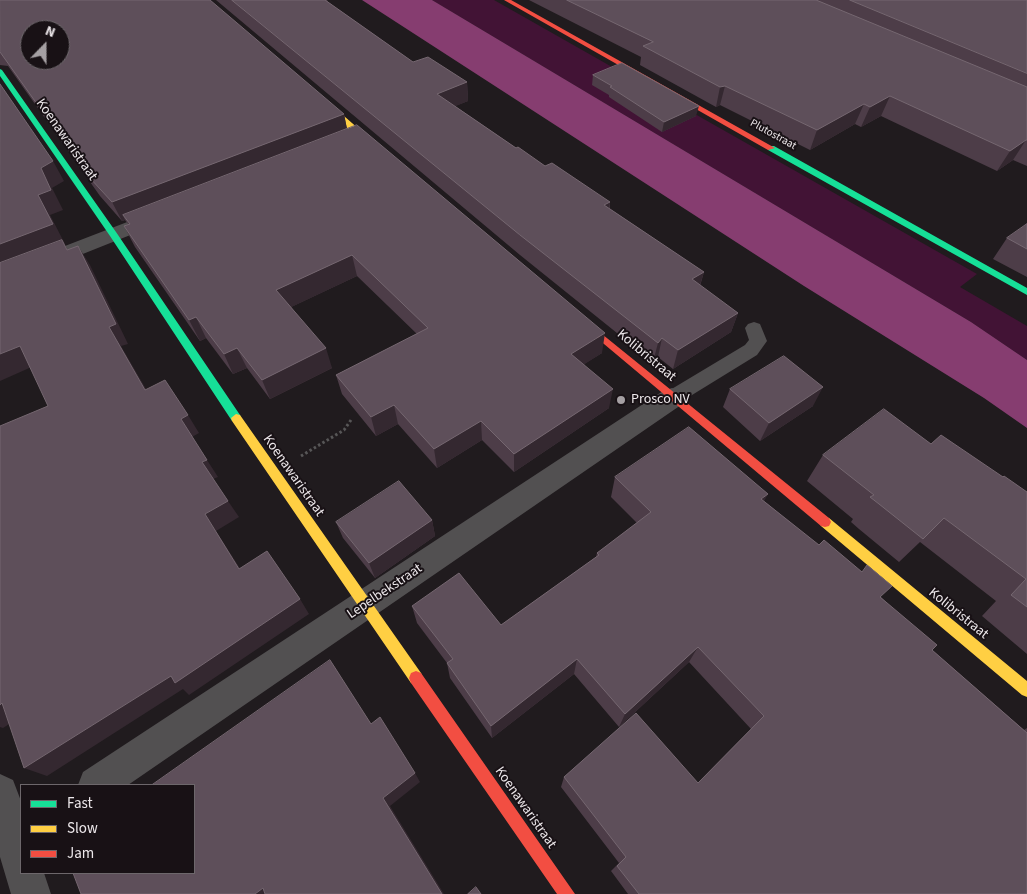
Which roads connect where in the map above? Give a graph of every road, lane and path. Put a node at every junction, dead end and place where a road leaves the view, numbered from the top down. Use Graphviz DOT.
graph roads {
  1 [pos="507,0"];
  2 [pos="0,71"];
  3 [pos="309,90"];
  4 [pos="392,161"];
  5 [pos="177,209"];
  6 [pos="113,234"];
  7 [pos="0,279"];
  8 [pos="1027,292"];
  9 [pos="566,308"];
  10 [pos="754,328"];
  11 [pos="672,398"];
  12 [pos="351,420"];
  13 [pos="272,472"];
  14 [pos="366,606"];
  15 [pos="1027,690"];
  16 [pos="98,784"];
  17 [pos="0,793"];
  18 [pos="16,852"];
  19 [pos="24,874"];
  20 [pos="31,894"];
  21 [pos="567,894"];
  1 -- 8 [label="street, Plutostraat"];
  2 -- 6 [label="street, Koenawaristraat"];
  3 -- 4 [label="street"];
  5 -- 6 [label="street"];
  6 -- 7 [label="street"];
  6 -- 13 [label="street, Koenawaristraat"];
  9 -- 11 [label="street, Kolibristraat"];
  10 -- 11 [label="lane"];
  11 -- 14 [label="street, Lepelbekstraat"];
  11 -- 15 [label="street, Kolibristraat"];
  12 -- 13 [label="path"];
  13 -- 14 [label="street, Koenawaristraat"];
  14 -- 16 [label="street, Lepelbekstraat"];
  14 -- 21 [label="street, Koenawaristraat"];
  17 -- 18 [label="street"];
  19 -- 20 [label="street"];
}
